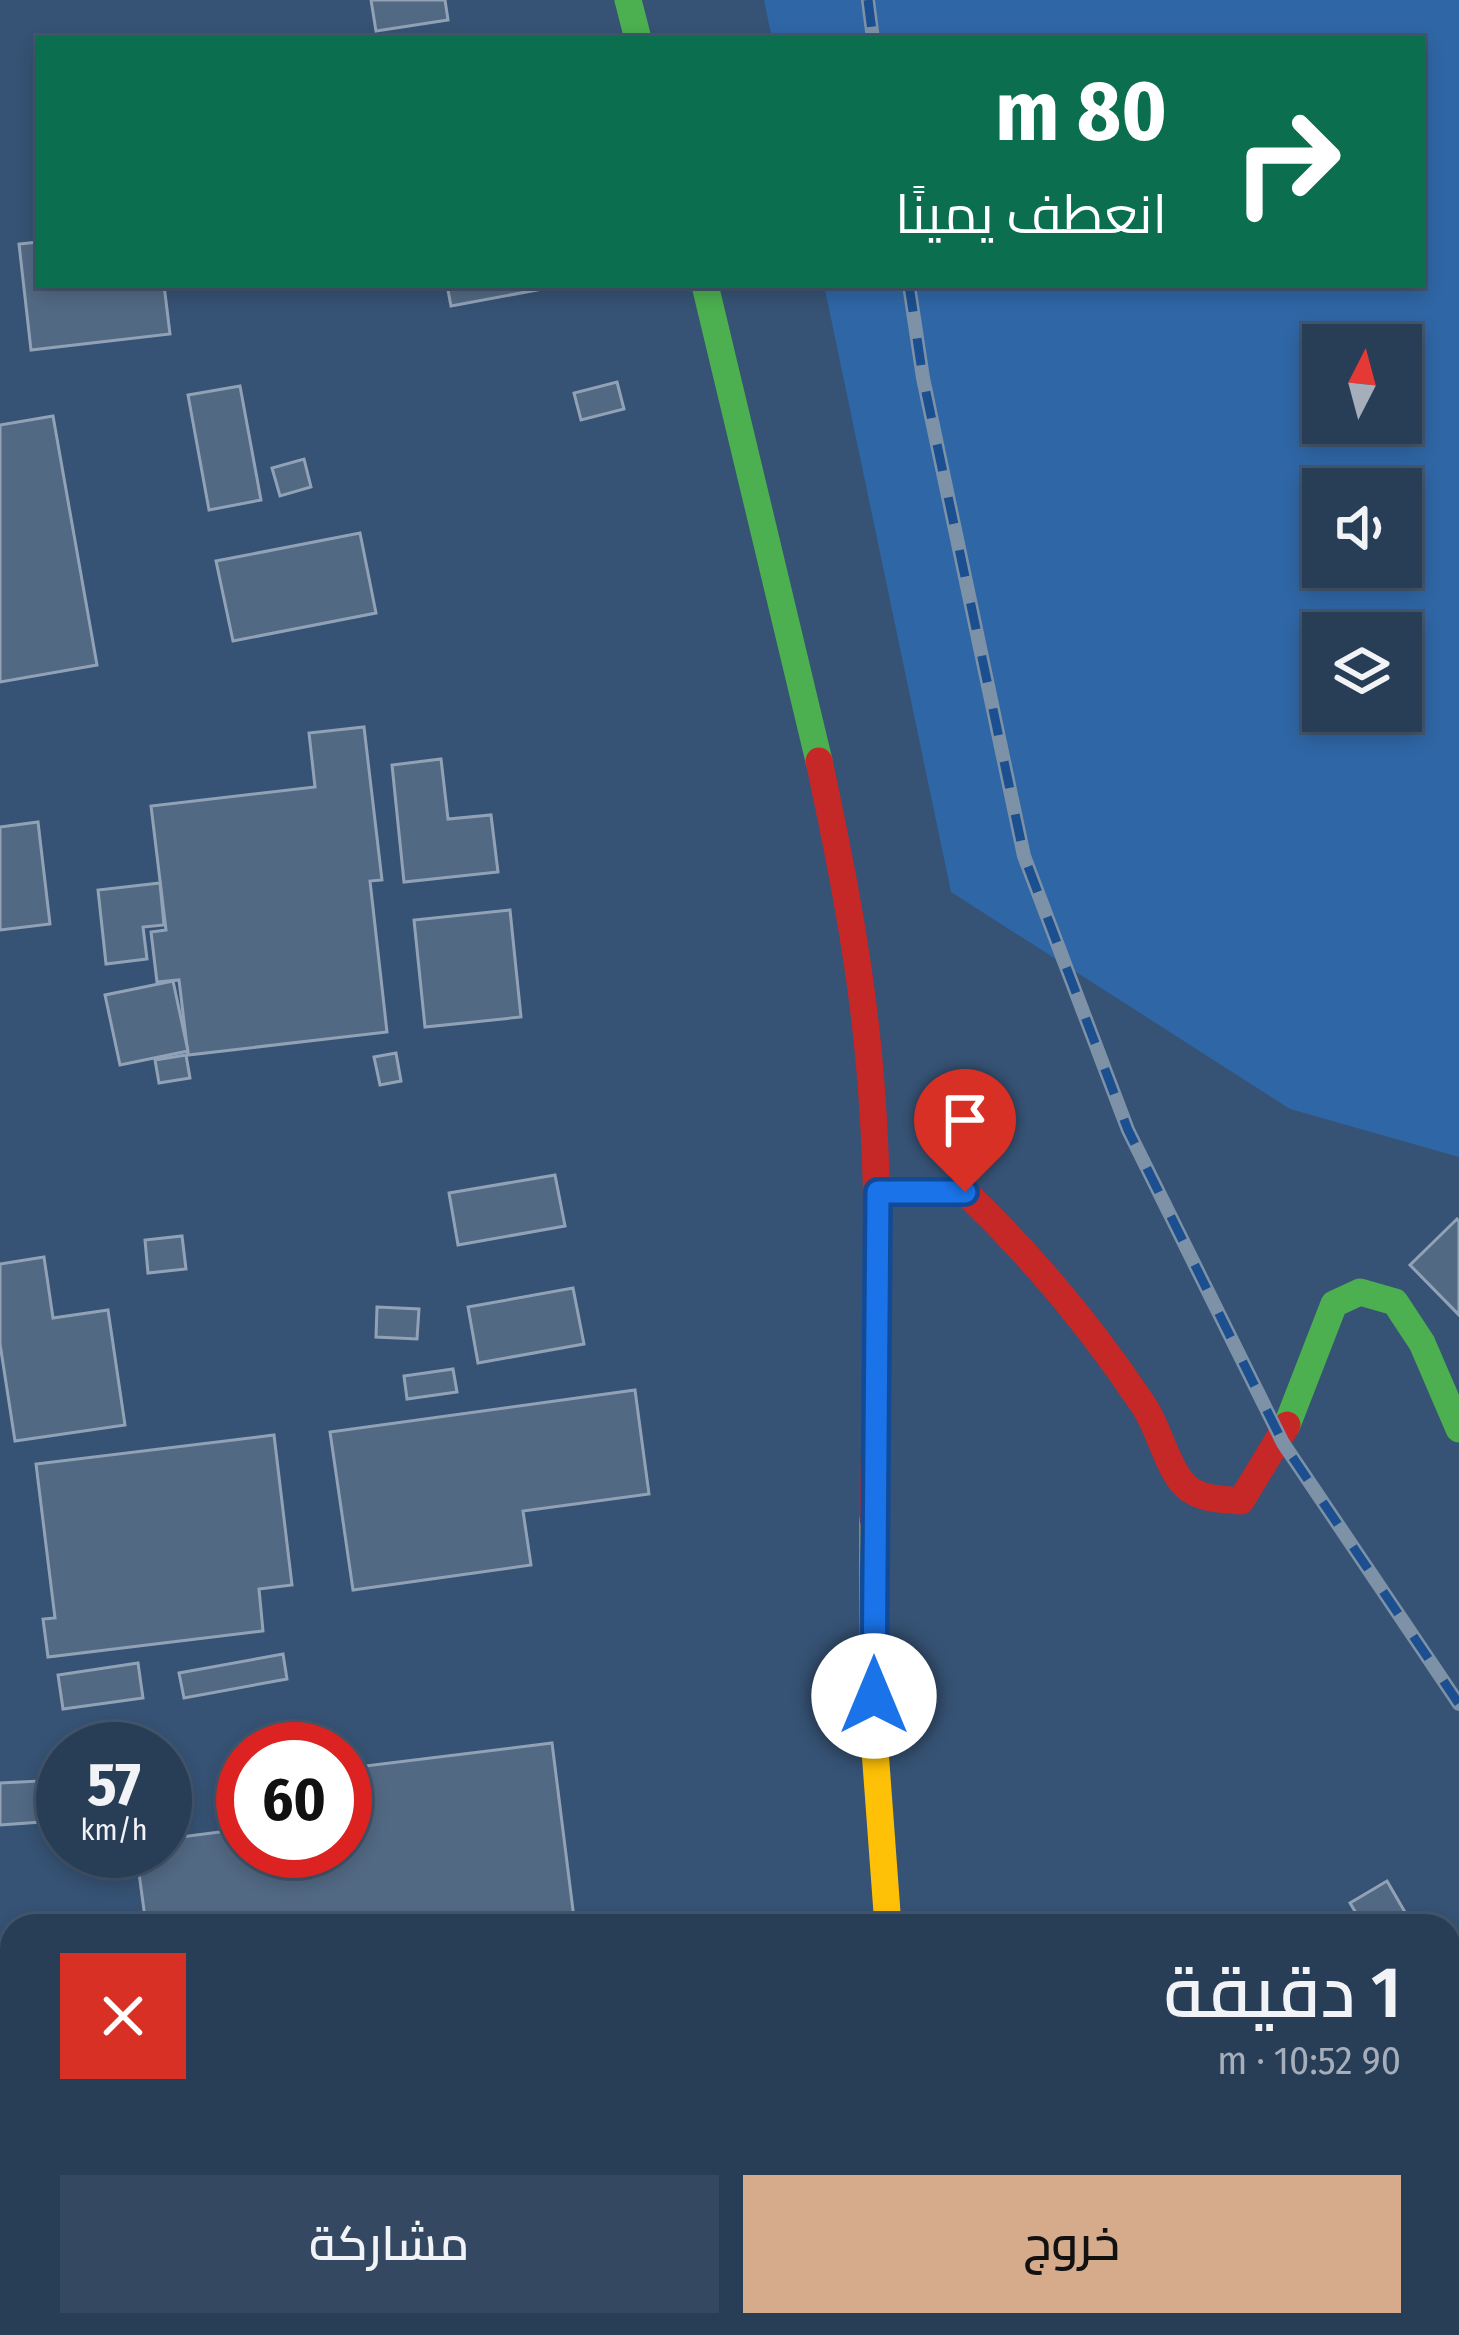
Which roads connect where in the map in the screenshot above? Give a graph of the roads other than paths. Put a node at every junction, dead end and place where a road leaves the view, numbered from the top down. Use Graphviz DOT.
graph roads {
  1 [pos="628,0"];
  2 [pos="637,36"];
  3 [pos="706,288"];
  4 [pos="878,1192"];
  5 [pos="1459,1429"];
  6 [pos="886,1914"];
  1 -- 2 [label="main road"];
  3 -- 4 [label="main road"];
  4 -- 5 [label="main road"];
  4 -- 6 [label="main road"];
}
